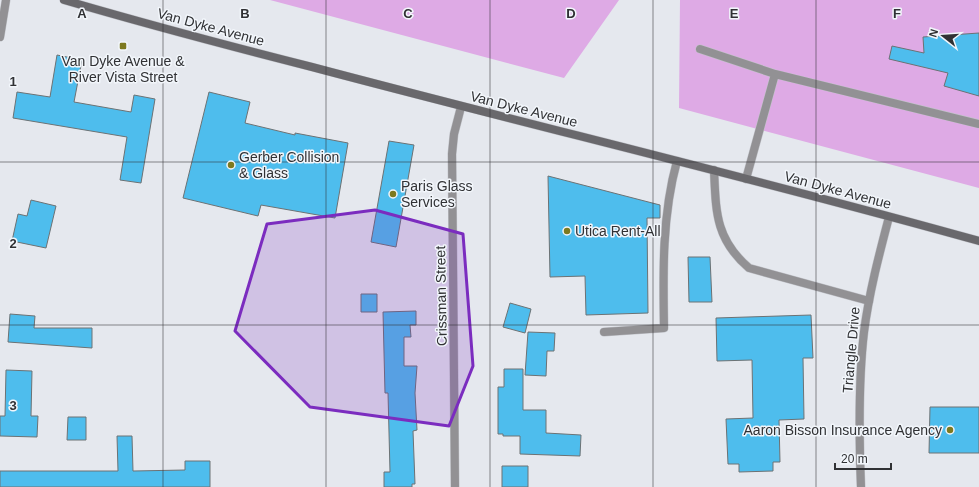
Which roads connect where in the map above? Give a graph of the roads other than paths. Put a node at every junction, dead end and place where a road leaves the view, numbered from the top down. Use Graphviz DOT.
graph roads {
  1 [pos="6,0"];
  2 [pos="64,0"];
  3 [pos="0,37"];
  4 [pos="700,49"];
  5 [pos="775,74"];
  6 [pos="461,107"];
  7 [pos="979,124"];
  8 [pos="677,161"];
  9 [pos="714,170"];
  10 [pos="746,179"];
  11 [pos="889,217"];
  12 [pos="979,241"];
  13 [pos="869,301"];
  14 [pos="604,332"];
  15 [pos="455,487"];
  16 [pos="861,487"];
  1 -- 3 [label="street"];
  2 -- 6 [label="main road, Van Dyke Avenue"];
  4 -- 5 [label="street"];
  5 -- 7 [label="street"];
  5 -- 10 [label="street"];
  6 -- 8 [label="main road, Van Dyke Avenue"];
  6 -- 15 [label="street, Crissman Street"];
  8 -- 9 [label="main road, Van Dyke Avenue"];
  8 -- 14 [label="street"];
  9 -- 10 [label="main road, Van Dyke Avenue"];
  9 -- 13 [label="street"];
  10 -- 11 [label="main road, Van Dyke Avenue"];
  11 -- 12 [label="main road, Van Dyke Avenue"];
  11 -- 13 [label="street, Triangle Drive"];
  13 -- 16 [label="street, Triangle Drive"];
}
